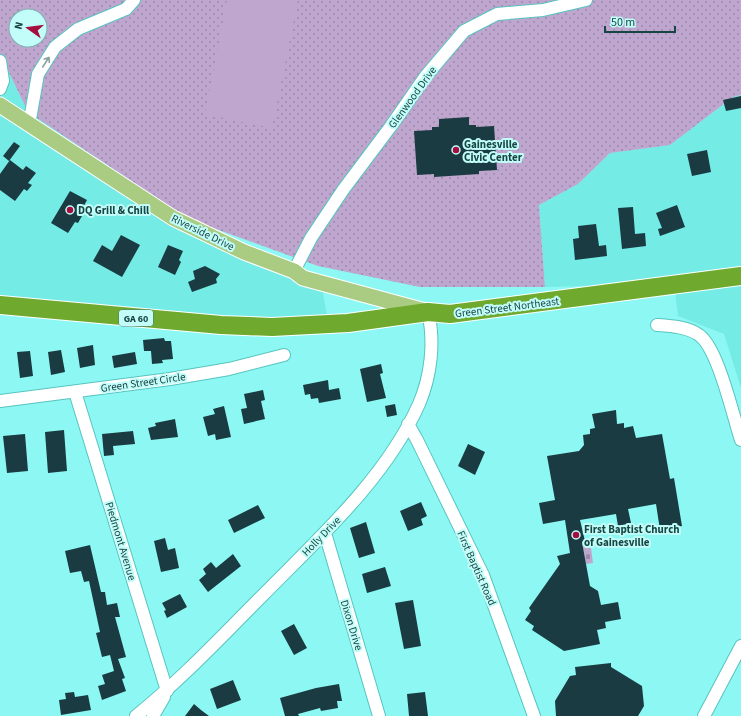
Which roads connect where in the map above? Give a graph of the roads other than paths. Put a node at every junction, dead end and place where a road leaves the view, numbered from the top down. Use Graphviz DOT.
graph roads {
  1 [pos="134,0"];
  2 [pos="586,0"];
  3 [pos="0,61"];
  4 [pos="0,89"];
  5 [pos="0,105"];
  6 [pos="29,125"];
  7 [pos="294,271"];
  8 [pos="741,276"];
  9 [pos="0,305"];
  10 [pos="428,312"];
  11 [pos="658,325"];
  12 [pos="284,355"];
  13 [pos="75,392"];
  14 [pos="0,401"];
  15 [pos="408,424"];
  16 [pos="741,440"];
  17 [pos="325,533"];
  18 [pos="741,646"];
  19 [pos="168,691"];
  20 [pos="136,716"];
  21 [pos="153,716"];
  22 [pos="379,716"];
  23 [pos="534,716"];
  24 [pos="704,716"];
  6 -- 1 [label="street, one-way"];
  2 -- 7 [label="street, Glenwood Drive"];
  3 -- 4 [label="street"];
  5 -- 6 [label="main road, Riverside Drive"];
  6 -- 7 [label="main road, Riverside Drive"];
  7 -- 10 [label="main road, Riverside Drive"];
  8 -- 10 [label="highway, Green Street Northeast"];
  9 -- 10 [label="highway, Green Street Northeast / GA 60"];
  10 -- 15 [label="street, Holly Drive"];
  11 -- 16 [label="street"];
  12 -- 13 [label="street, Green Street Circle"];
  13 -- 14 [label="street, Green Street Circle"];
  13 -- 19 [label="street, Piedmont Avenue"];
  15 -- 17 [label="street, Holly Drive"];
  15 -- 23 [label="street, First Baptist Road"];
  17 -- 19 [label="street, Holly Drive"];
  17 -- 22 [label="street, Dixon Drive"];
  18 -- 24 [label="street"];
  19 -- 20 [label="street, Holly Drive"];
  19 -- 21 [label="street"];
}
